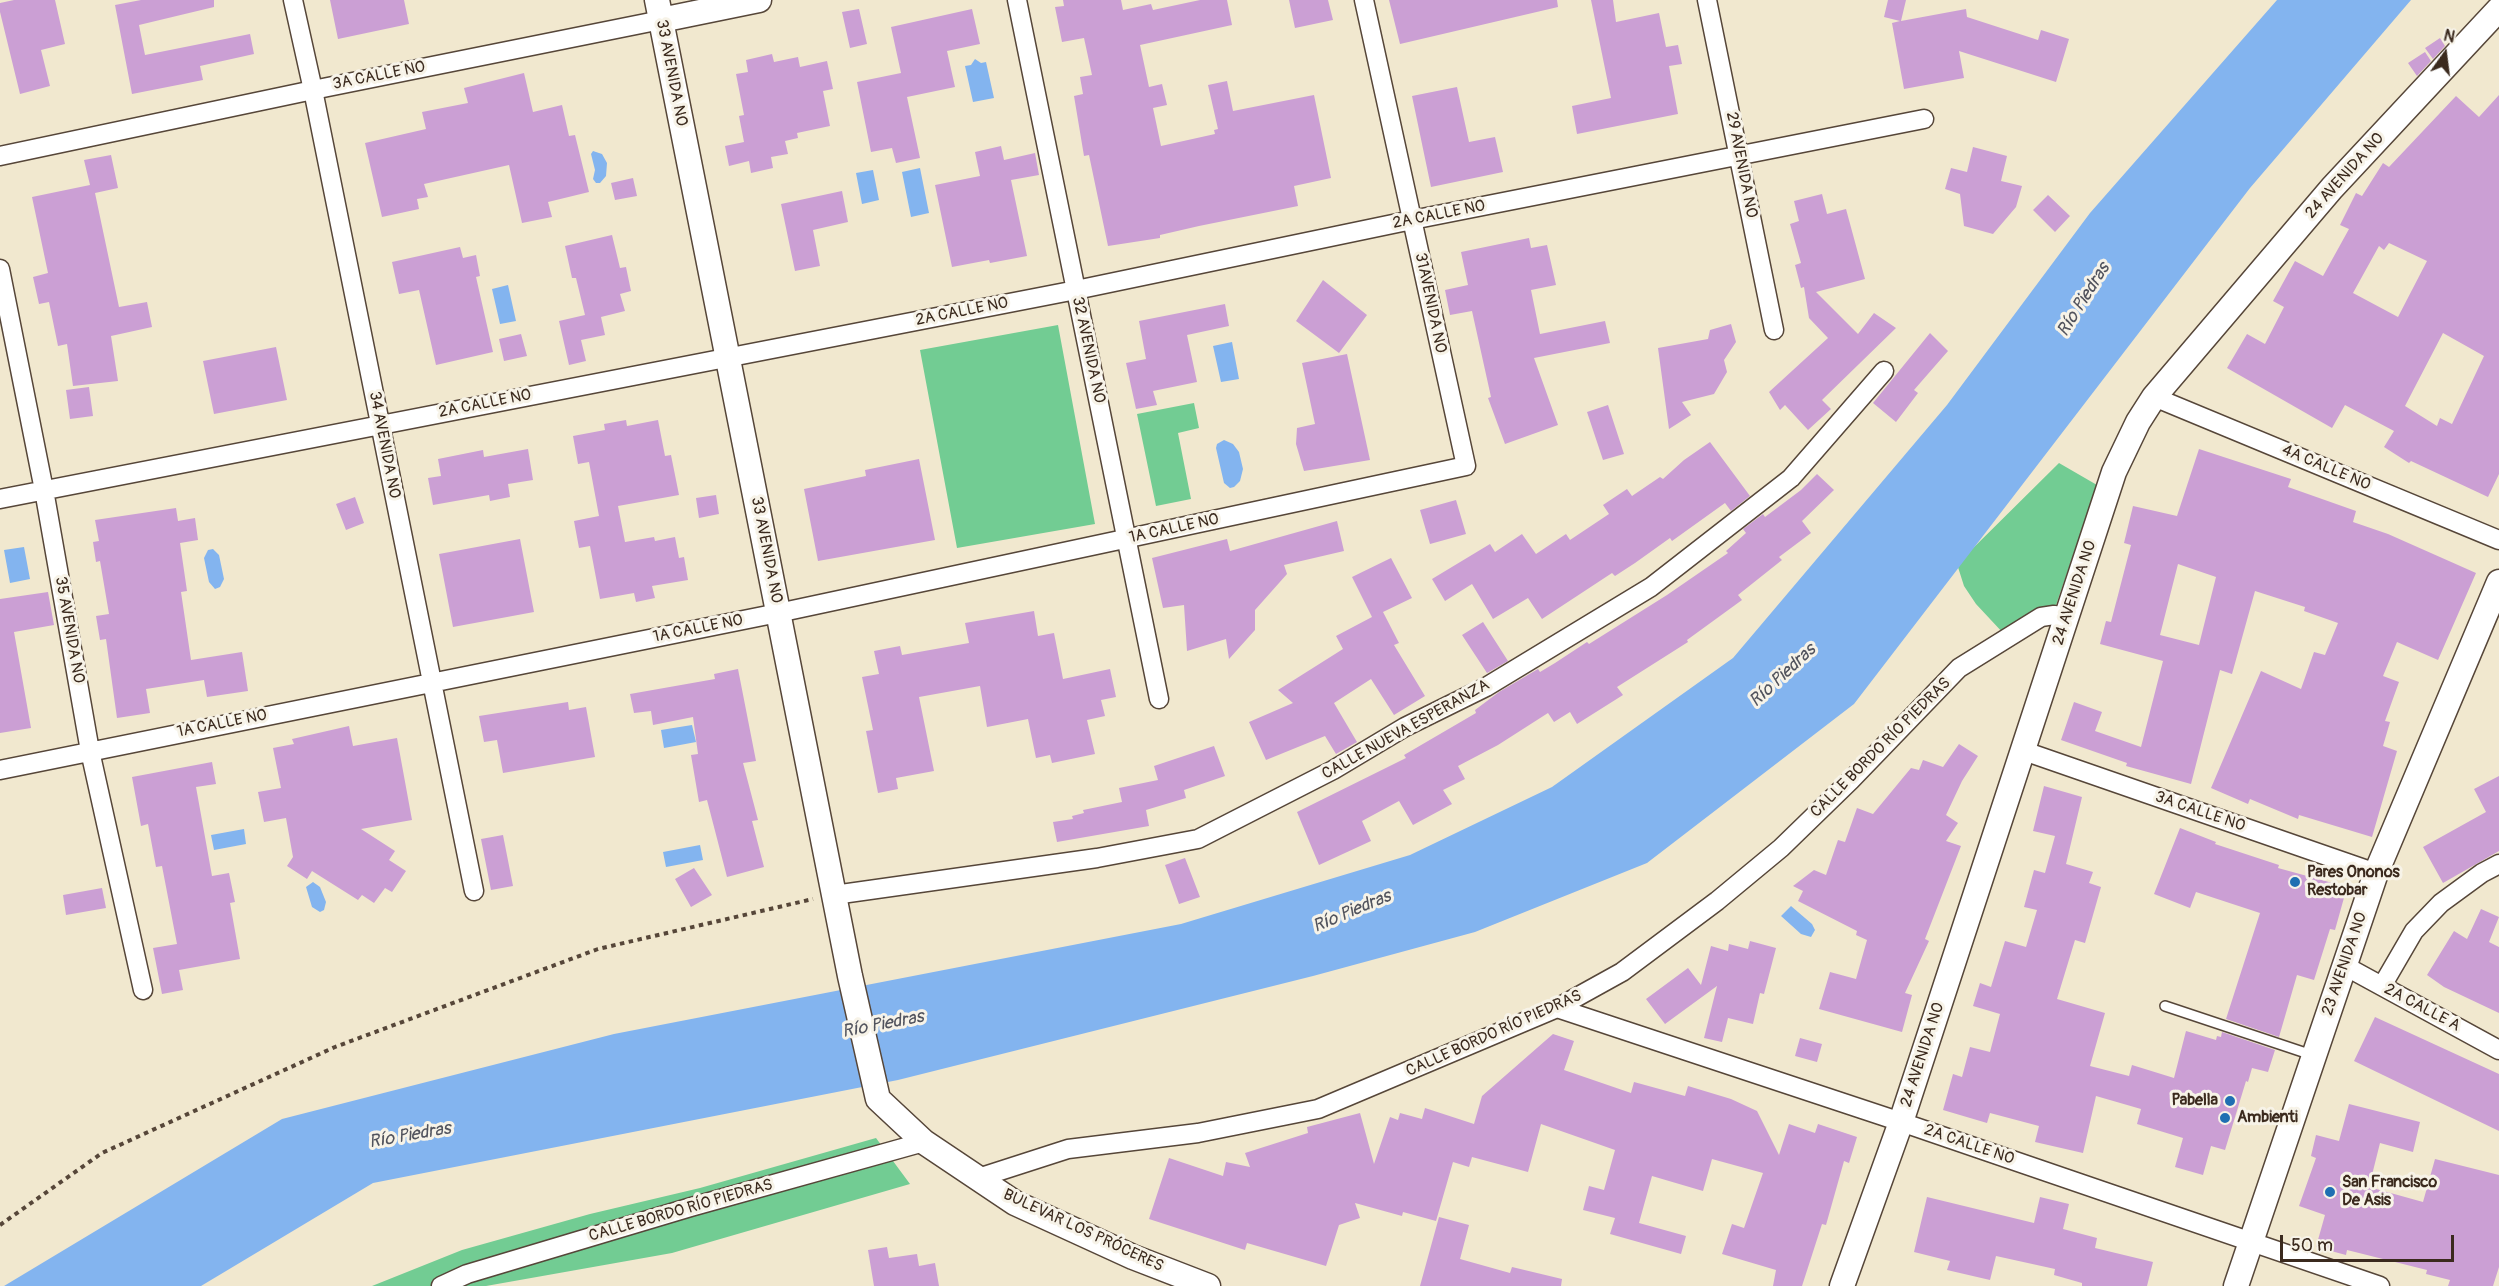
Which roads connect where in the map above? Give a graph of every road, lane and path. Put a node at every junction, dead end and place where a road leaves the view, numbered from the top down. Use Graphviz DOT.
graph roads {
  1 [pos="292,0"];
  2 [pos="759,0"];
  3 [pos="1017,0"];
  4 [pos="1364,0"];
  5 [pos="1707,0"];
  6 [pos="2499,9"];
  7 [pos="659,10"];
  8 [pos="313,90"];
  9 [pos="1924,119"];
  10 [pos="1739,155"];
  11 [pos="0,156"];
  12 [pos="1412,220"];
  13 [pos="0,269"];
  14 [pos="1076,290"];
  15 [pos="1774,330"];
  16 [pos="728,357"];
  17 [pos="1884,371"];
  18 [pos="2154,397"];
  19 [pos="380,424"];
  20 [pos="1466,466"];
  21 [pos="44,490"];
  22 [pos="0,499"];
  23 [pos="1127,539"];
  24 [pos="2499,540"];
  25 [pos="2499,582"];
  26 [pos="778,613"];
  27 [pos="2066,617"];
  28 [pos="432,682"];
  29 [pos="1159,699"];
  30 [pos="90,751"];
  31 [pos="2024,751"];
  32 [pos="0,770"];
  33 [pos="2499,864"];
  34 [pos="2376,873"];
  35 [pos="474,891"];
  36 [pos="834,895"];
  37 [pos="2345,966"];
  38 [pos="2382,986"];
  39 [pos="143,990"];
  40 [pos="2165,1006"];
  41 [pos="1557,1008"];
  42 [pos="2499,1050"];
  43 [pos="2314,1056"];
  44 [pos="878,1099"];
  45 [pos="1901,1122"];
  46 [pos="924,1142"];
  47 [pos="978,1178"];
  48 [pos="0,1226"];
  49 [pos="2251,1242"];
  50 [pos="441,1286"];
  51 [pos="1209,1286"];
  52 [pos="1842,1286"];
  53 [pos="2236,1286"];
  54 [pos="2380,1286"];
  1 -- 8 [label="street, 34 AVENIDA NO"];
  2 -- 7 [label="street, 3A CALLE NO"];
  3 -- 14 [label="street, 32 AVENIDA NO"];
  4 -- 12 [label="street, 31AVENIDA NO"];
  5 -- 10 [label="street, 29 AVENIDA NO"];
  6 -- 18 [label="street, 24 AVENIDA NO"];
  7 -- 8 [label="street, 3A CALLE NO"];
  7 -- 16 [label="street, 33 AVENIDA NO"];
  8 -- 11 [label="street, 3A CALLE NO"];
  8 -- 19 [label="street, 34 AVENIDA NO"];
  9 -- 10 [label="street, 2A CALLE NO"];
  10 -- 12 [label="street, 2A CALLE NO"];
  10 -- 15 [label="street, 29 AVENIDA NO"];
  12 -- 14 [label="street, 2A CALLE NO"];
  12 -- 20 [label="street, 31AVENIDA NO"];
  13 -- 21 [label="street, 35 AVENIDA NO"];
  14 -- 16 [label="street, 2A CALLE NO"];
  14 -- 23 [label="street, 32 AVENIDA NO"];
  16 -- 19 [label="street, 2A CALLE NO"];
  16 -- 26 [label="street, 33 AVENIDA NO"];
  17 -- 36 [label="street, CALLE NUEVA ESPERANZA"];
  18 -- 24 [label="street, 4A CALLE NO"];
  18 -- 27 [label="street, 24 AVENIDA NO"];
  19 -- 21 [label="street, 2A CALLE NO"];
  19 -- 28 [label="street, 34 AVENIDA NO"];
  20 -- 23 [label="street, 1A CALLE NO"];
  21 -- 22 [label="street, 2A CALLE NO"];
  21 -- 30 [label="street, 35 AVENIDA NO"];
  23 -- 26 [label="street, 1A CALLE NO"];
  23 -- 29 [label="street, 32 AVENIDA NO"];
  25 -- 34 [label="street, 23 AVENIDA NO"];
  26 -- 28 [label="street, 1A CALLE NO"];
  26 -- 36 [label="street, 33 AVENIDA NO"];
  27 -- 31 [label="street, 24 AVENIDA NO"];
  27 -- 41 [label="street, CALLE BORDO RÍO PIEDRAS"];
  28 -- 30 [label="street, 1A CALLE NO"];
  28 -- 35 [label="street, 34 AVENIDA NO"];
  30 -- 32 [label="street, 1A CALLE NO"];
  30 -- 39 [label="street, 35 AVENIDA NO"];
  31 -- 34 [label="street, 3A CALLE NO"];
  31 -- 45 [label="street, 24 AVENIDA NO"];
  33 -- 38 [label="street"];
  34 -- 37 [label="street, 23 AVENIDA NO"];
  36 -- 44 [label="street, 33 AVENIDA NO"];
  36 -- 48 [label="path"];
  37 -- 38 [label="street, 2A CALLE A"];
  37 -- 43 [label="street, 23 AVENIDA NO"];
  38 -- 42 [label="street, 2A CALLE A"];
  40 -- 43 [label="lane"];
  41 -- 45 [label="street, 2A CALLE NO"];
  41 -- 47 [label="street, CALLE BORDO RÍO PIEDRAS"];
  43 -- 49 [label="street, 23 AVENIDA NO"];
  44 -- 46 [label="street, BULEVAR LOS PRÓCERES"];
  45 -- 49 [label="street, 2A CALLE NO"];
  45 -- 52 [label="street, 24 AVENIDA NO"];
  46 -- 47 [label="street, BULEVAR LOS PRÓCERES"];
  46 -- 50 [label="street, CALLE BORDO RÍO PIEDRAS"];
  47 -- 51 [label="street, BULEVAR LOS PRÓCERES"];
  49 -- 53 [label="street, 23 AVENIDA NO"];
  49 -- 54 [label="street, 2A CALLE NO"];
}
